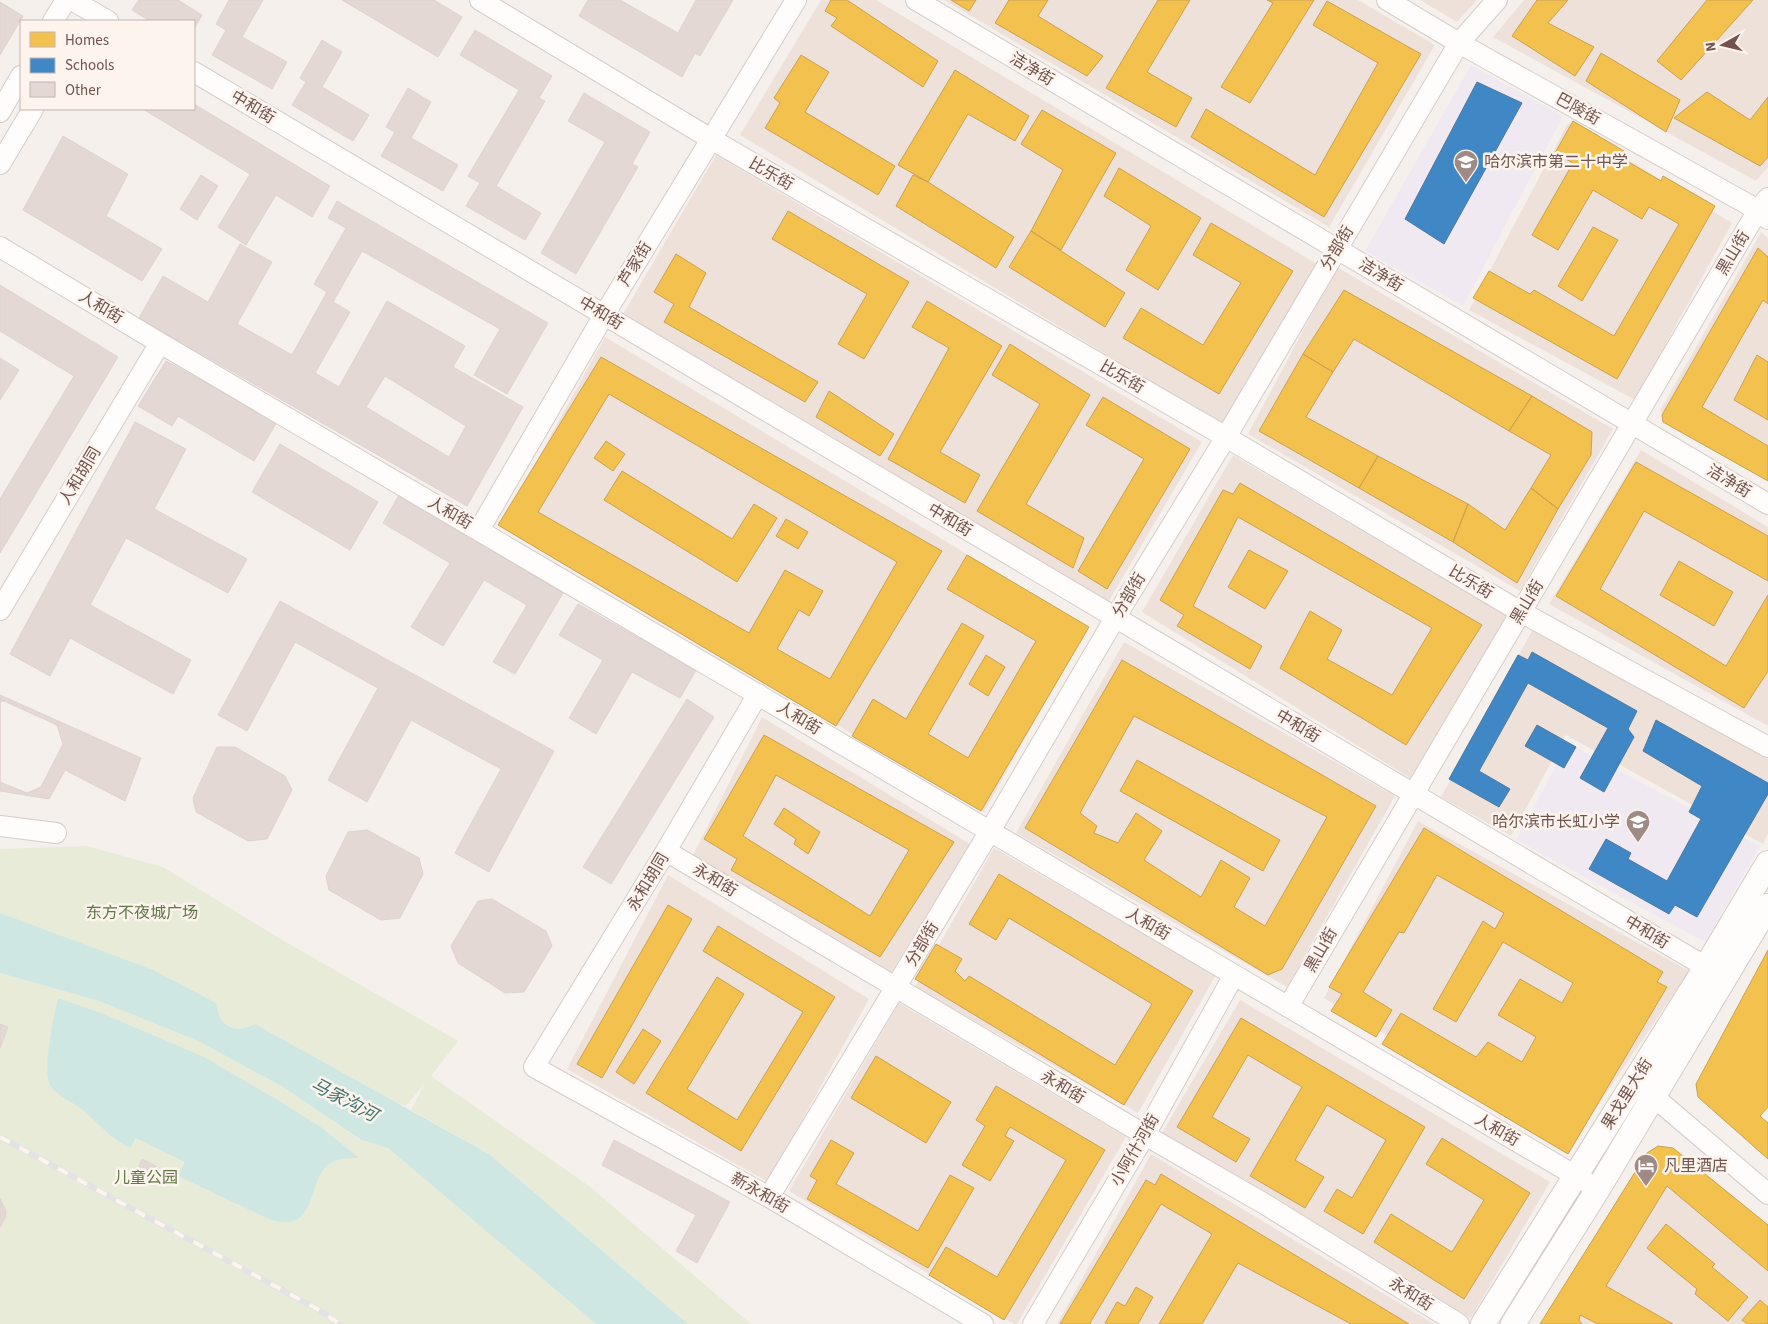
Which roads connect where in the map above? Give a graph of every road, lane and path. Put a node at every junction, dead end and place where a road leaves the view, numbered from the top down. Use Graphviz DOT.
graph roads {
  1 [pos="66,0"];
  2 [pos="72,0"];
  3 [pos="480,0"];
  4 [pos="796,0"];
  5 [pos="916,0"];
  6 [pos="1387,0"];
  7 [pos="1497,0"];
  8 [pos="96,14"];
  9 [pos="54,20"];
  10 [pos="1459,43"];
  11 [pos="195,73"];
  12 [pos="20,78"];
  13 [pos="32,110"];
  14 [pos="0,112"];
  15 [pos="711,139"];
  16 [pos="0,164"];
  17 [pos="1765,209"];
  18 [pos="0,247"];
  19 [pos="1337,249"];
  20 [pos="604,315"];
  21 [pos="160,343"];
  22 [pos="1632,424"];
  23 [pos="1226,437"];
  24 [pos="1768,504"];
  25 [pos="479,530"];
  26 [pos="0,610"];
  27 [pos="1521,612"];
  28 [pos="1115,618"];
  29 [pos="758,694"];
  30 [pos="1768,747"];
  31 [pos="1413,794"];
  32 [pos="0,826"];
  33 [pos="990,831"];
  34 [pos="56,833"];
  35 [pos="666,852"];
  36 [pos="1768,863"];
  37 [pos="1768,906"];
  38 [pos="1706,967"];
  39 [pos="1234,975"];
  40 [pos="895,988"];
  41 [pos="1288,1007"];
  42 [pos="534,1067"];
  43 [pos="1633,1084"];
  44 [pos="1654,1097"];
  45 [pos="1144,1135"];
  46 [pos="1576,1176"];
  47 [pos="1598,1189"];
  48 [pos="1768,1194"];
  49 [pos="768,1197"];
  50 [pos="983,1324"];
  51 [pos="1033,1324"];
  52 [pos="1459,1324"];
  53 [pos="1483,1324"];
  54 [pos="1513,1324"];
  1 -- 9 [label="street"];
  2 -- 8 [label="street"];
  3 -- 15 [label="street, 比乐街"];
  4 -- 15 [label="street, 芦家街"];
  5 -- 19 [label="street, 洁净街"];
  6 -- 10 [label="street, 巴陵街"];
  7 -- 10 [label="street, 分部街"];
  10 -- 17 [label="street, 巴陵街"];
  10 -- 19 [label="street, 分部街"];
  11 -- 20 [label="street, 中和街"];
  12 -- 14 [label="street"];
  13 -- 16 [label="street"];
  15 -- 20 [label="street, 芦家街"];
  15 -- 23 [label="street, 比乐街"];
  17 -- 22 [label="street, 黑山街"];
  18 -- 21 [label="street, 人和街"];
  19 -- 22 [label="street, 洁净街"];
  19 -- 23 [label="street, 分部街"];
  20 -- 25 [label="street, 芦家街"];
  20 -- 28 [label="street, 中和街"];
  21 -- 25 [label="street, 人和街"];
  21 -- 26 [label="street, 人和胡同"];
  22 -- 24 [label="street, 洁净街"];
  22 -- 27 [label="street, 黑山街"];
  23 -- 27 [label="street, 比乐街"];
  23 -- 28 [label="street, 分部街"];
  25 -- 29 [label="street, 人和街"];
  27 -- 30 [label="street, 比乐街"];
  27 -- 31 [label="street, 黑山街"];
  28 -- 31 [label="street, 中和街"];
  28 -- 33 [label="street, 分部街"];
  29 -- 33 [label="street, 人和街"];
  29 -- 35 [label="street, 永和胡同"];
  31 -- 38 [label="street, 中和街"];
  31 -- 41 [label="street, 黑山街"];
  32 -- 34 [label="street"];
  33 -- 39 [label="street, 人和街"];
  33 -- 40 [label="street, 分部街"];
  35 -- 40 [label="street, 永和街"];
  35 -- 42 [label="street, 永和胡同"];
  36 -- 38 [label="main road, 果戈里大街"];
  37 -- 44 [label="main road, 果戈里大街"];
  38 -- 43 [label="main road, 果戈里大街"];
  39 -- 41 [label="street, 人和街"];
  39 -- 45 [label="street, 小阿什河街"];
  40 -- 45 [label="street, 永和街"];
  40 -- 49 [label="street, 分部街"];
  41 -- 46 [label="street, 人和街"];
  42 -- 49 [label="street, 新永和街"];
  43 -- 44 [label="street"];
  43 -- 46 [label="main road, 果戈里大街"];
  44 -- 47 [label="main road, 果戈里大街"];
  44 -- 48 [label="street"];
  45 -- 51 [label="street, 小阿什河街"];
  45 -- 52 [label="street, 永和街"];
  46 -- 47 [label="street, 人和街"];
  46 -- 53 [label="main road, 果戈里大街"];
  47 -- 54 [label="main road, 果戈里大街"];
  49 -- 50 [label="street, 新永和街"];
}
